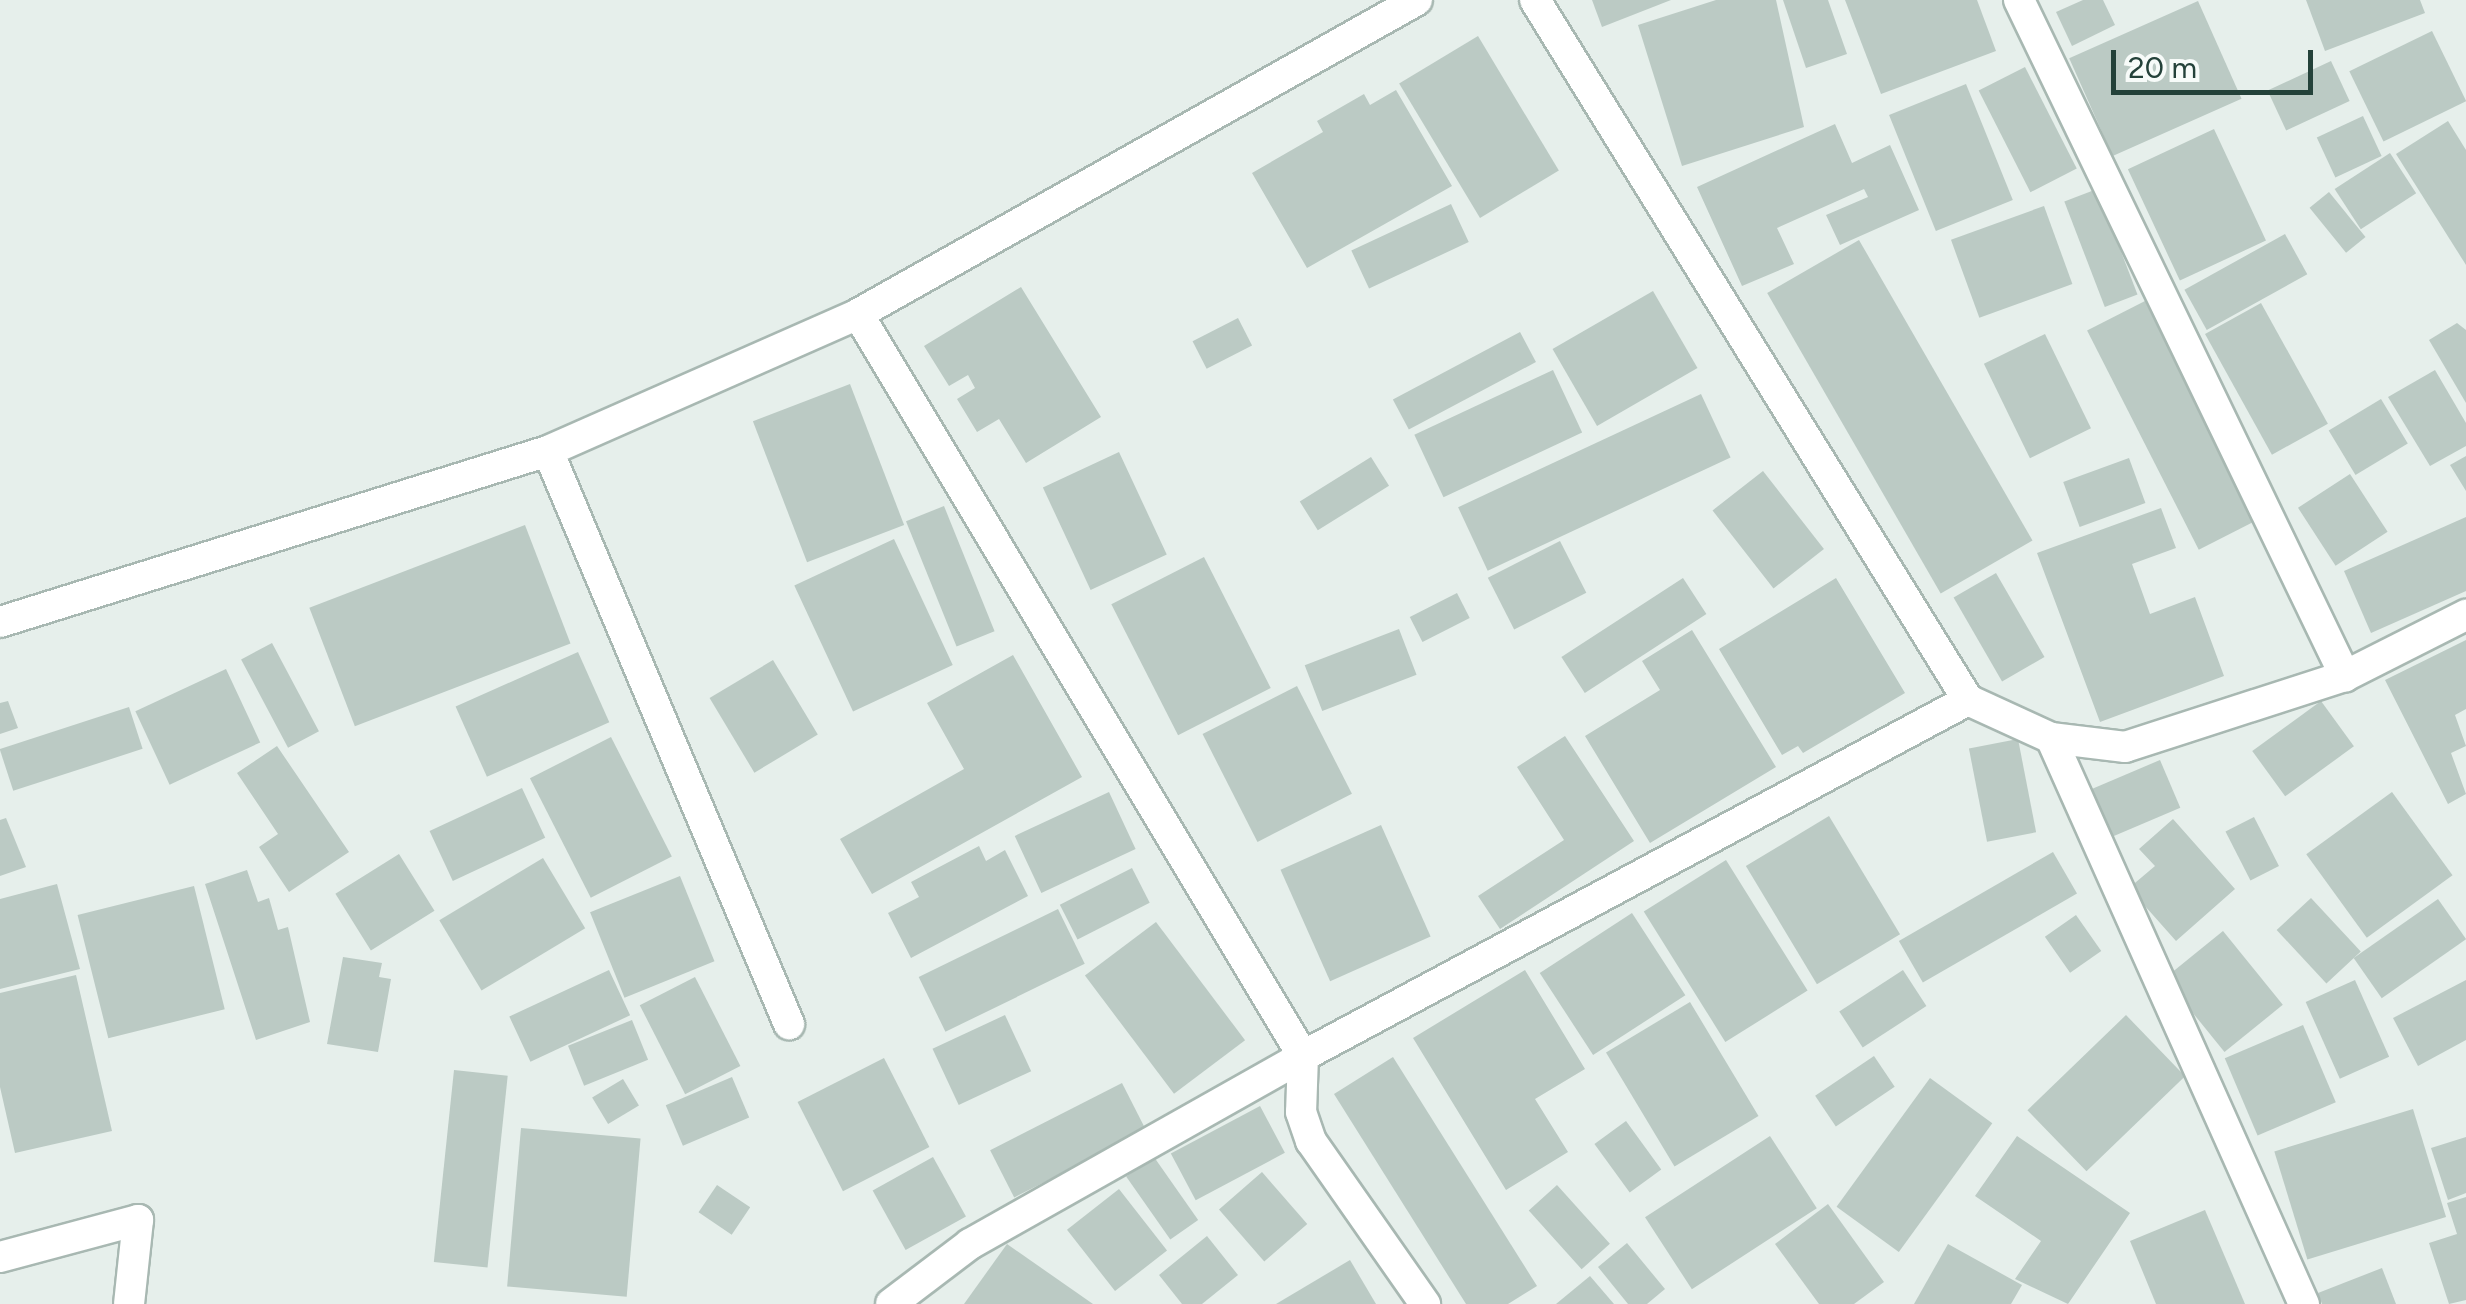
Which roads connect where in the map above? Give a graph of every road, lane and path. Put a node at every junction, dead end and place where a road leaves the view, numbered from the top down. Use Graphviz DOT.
graph roads {
  1 [pos="1417,0"];
  2 [pos="1534,0"];
  3 [pos="2018,0"];
  4 [pos="858,314"];
  5 [pos="548,451"];
  6 [pos="2466,615"];
  7 [pos="0,622"];
  8 [pos="2345,676"];
  9 [pos="1968,700"];
  10 [pos="2051,738"];
  11 [pos="789,1024"];
  12 [pos="1303,1056"];
  13 [pos="0,1257"];
  14 [pos="129,1304"];
  15 [pos="891,1304"];
  16 [pos="1425,1304"];
  17 [pos="2304,1304"];
  1 -- 4 [label="street"];
  2 -- 9 [label="street"];
  3 -- 8 [label="street"];
  4 -- 5 [label="street"];
  4 -- 12 [label="street"];
  5 -- 7 [label="street"];
  5 -- 11 [label="street"];
  6 -- 8 [label="street"];
  8 -- 10 [label="street"];
  9 -- 10 [label="street"];
  9 -- 12 [label="street"];
  10 -- 17 [label="street"];
  12 -- 15 [label="street"];
  12 -- 16 [label="street"];
  13 -- 14 [label="street"];
}
